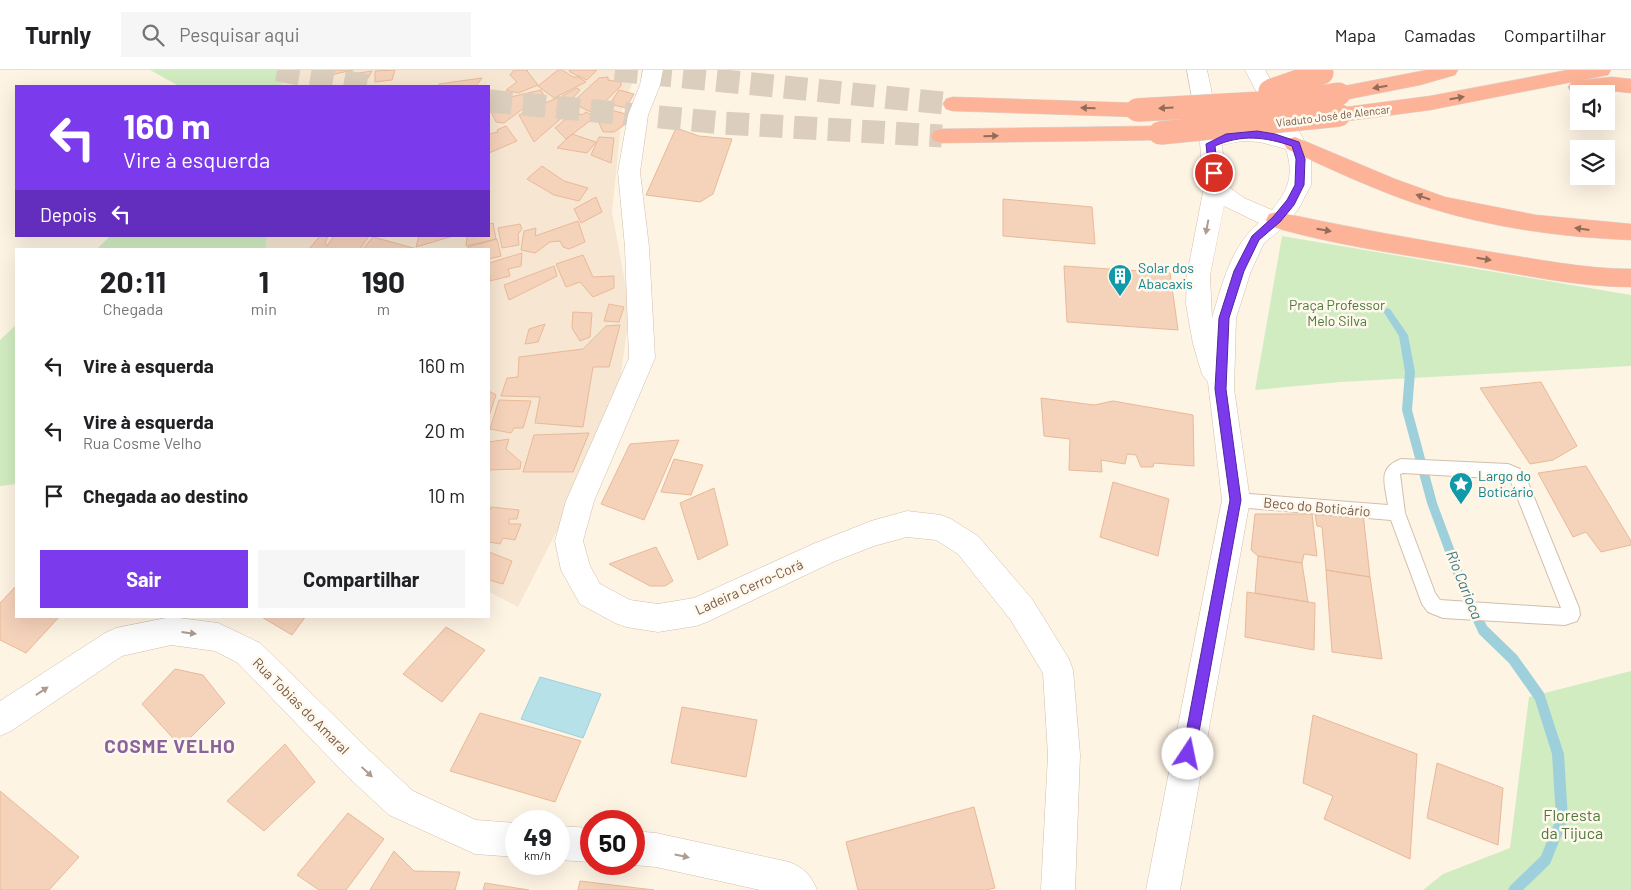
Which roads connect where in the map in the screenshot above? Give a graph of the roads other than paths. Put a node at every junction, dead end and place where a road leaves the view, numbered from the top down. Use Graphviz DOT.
graph roads {
  1 [pos="1196,70"];
  2 [pos="1448,70"];
  3 [pos="1601,70"];
  4 [pos="1250,72"];
  5 [pos="1324,72"];
  6 [pos="657,75"];
  7 [pos="1631,86"];
  8 [pos="1484,94"];
  9 [pos="1231,103"];
  10 [pos="953,104"];
  11 [pos="942,136"];
  12 [pos="1211,144"];
  13 [pos="1296,144"];
  14 [pos="1215,188"];
  15 [pos="1276,220"];
  16 [pos="1631,232"];
  17 [pos="1631,278"];
  18 [pos="1220,389"];
  19 [pos="1236,500"];
  20 [pos="1398,513"];
  21 [pos="0,720"];
  22 [pos="505,839"];
  23 [pos="645,849"];
  24 [pos="800,890"];
  25 [pos="1058,890"];
  26 [pos="1163,890"];
  1 -- 12 [label="street"];
  2 -- 9 [label="highway, Viaduto José de Alencar, one-way, bridge"];
  3 -- 8 [label="highway, Viaduto José de Alencar"];
  4 -- 13 [label="street"];
  5 -- 9 [label="highway, bridge"];
  6 -- 25 [label="street, Ladeira Cerro-Corá"];
  7 -- 8 [label="highway"];
  11 -- 8 [label="highway, Viaduto José de Alencar, one-way, bridge"];
  9 -- 10 [label="highway, Viaduto José de Alencar, one-way, bridge"];
  12 -- 13 [label="street"];
  12 -- 14 [label="street"];
  13 -- 15 [label="street"];
  16 -- 13 [label="highway, one-way"];
  14 -- 15 [label="street"];
  14 -- 18 [label="street, one-way"];
  15 -- 17 [label="highway, one-way"];
  15 -- 18 [label="street"];
  18 -- 19 [label="street"];
  19 -- 20 [label="lane, Beco do Boticário"];
  19 -- 26 [label="street"];
  20 -- 20 [label="lane"];
  21 -- 22 [label="street, Rua Tobias do Amaral, one-way"];
  23 -- 24 [label="street, one-way"];
}
